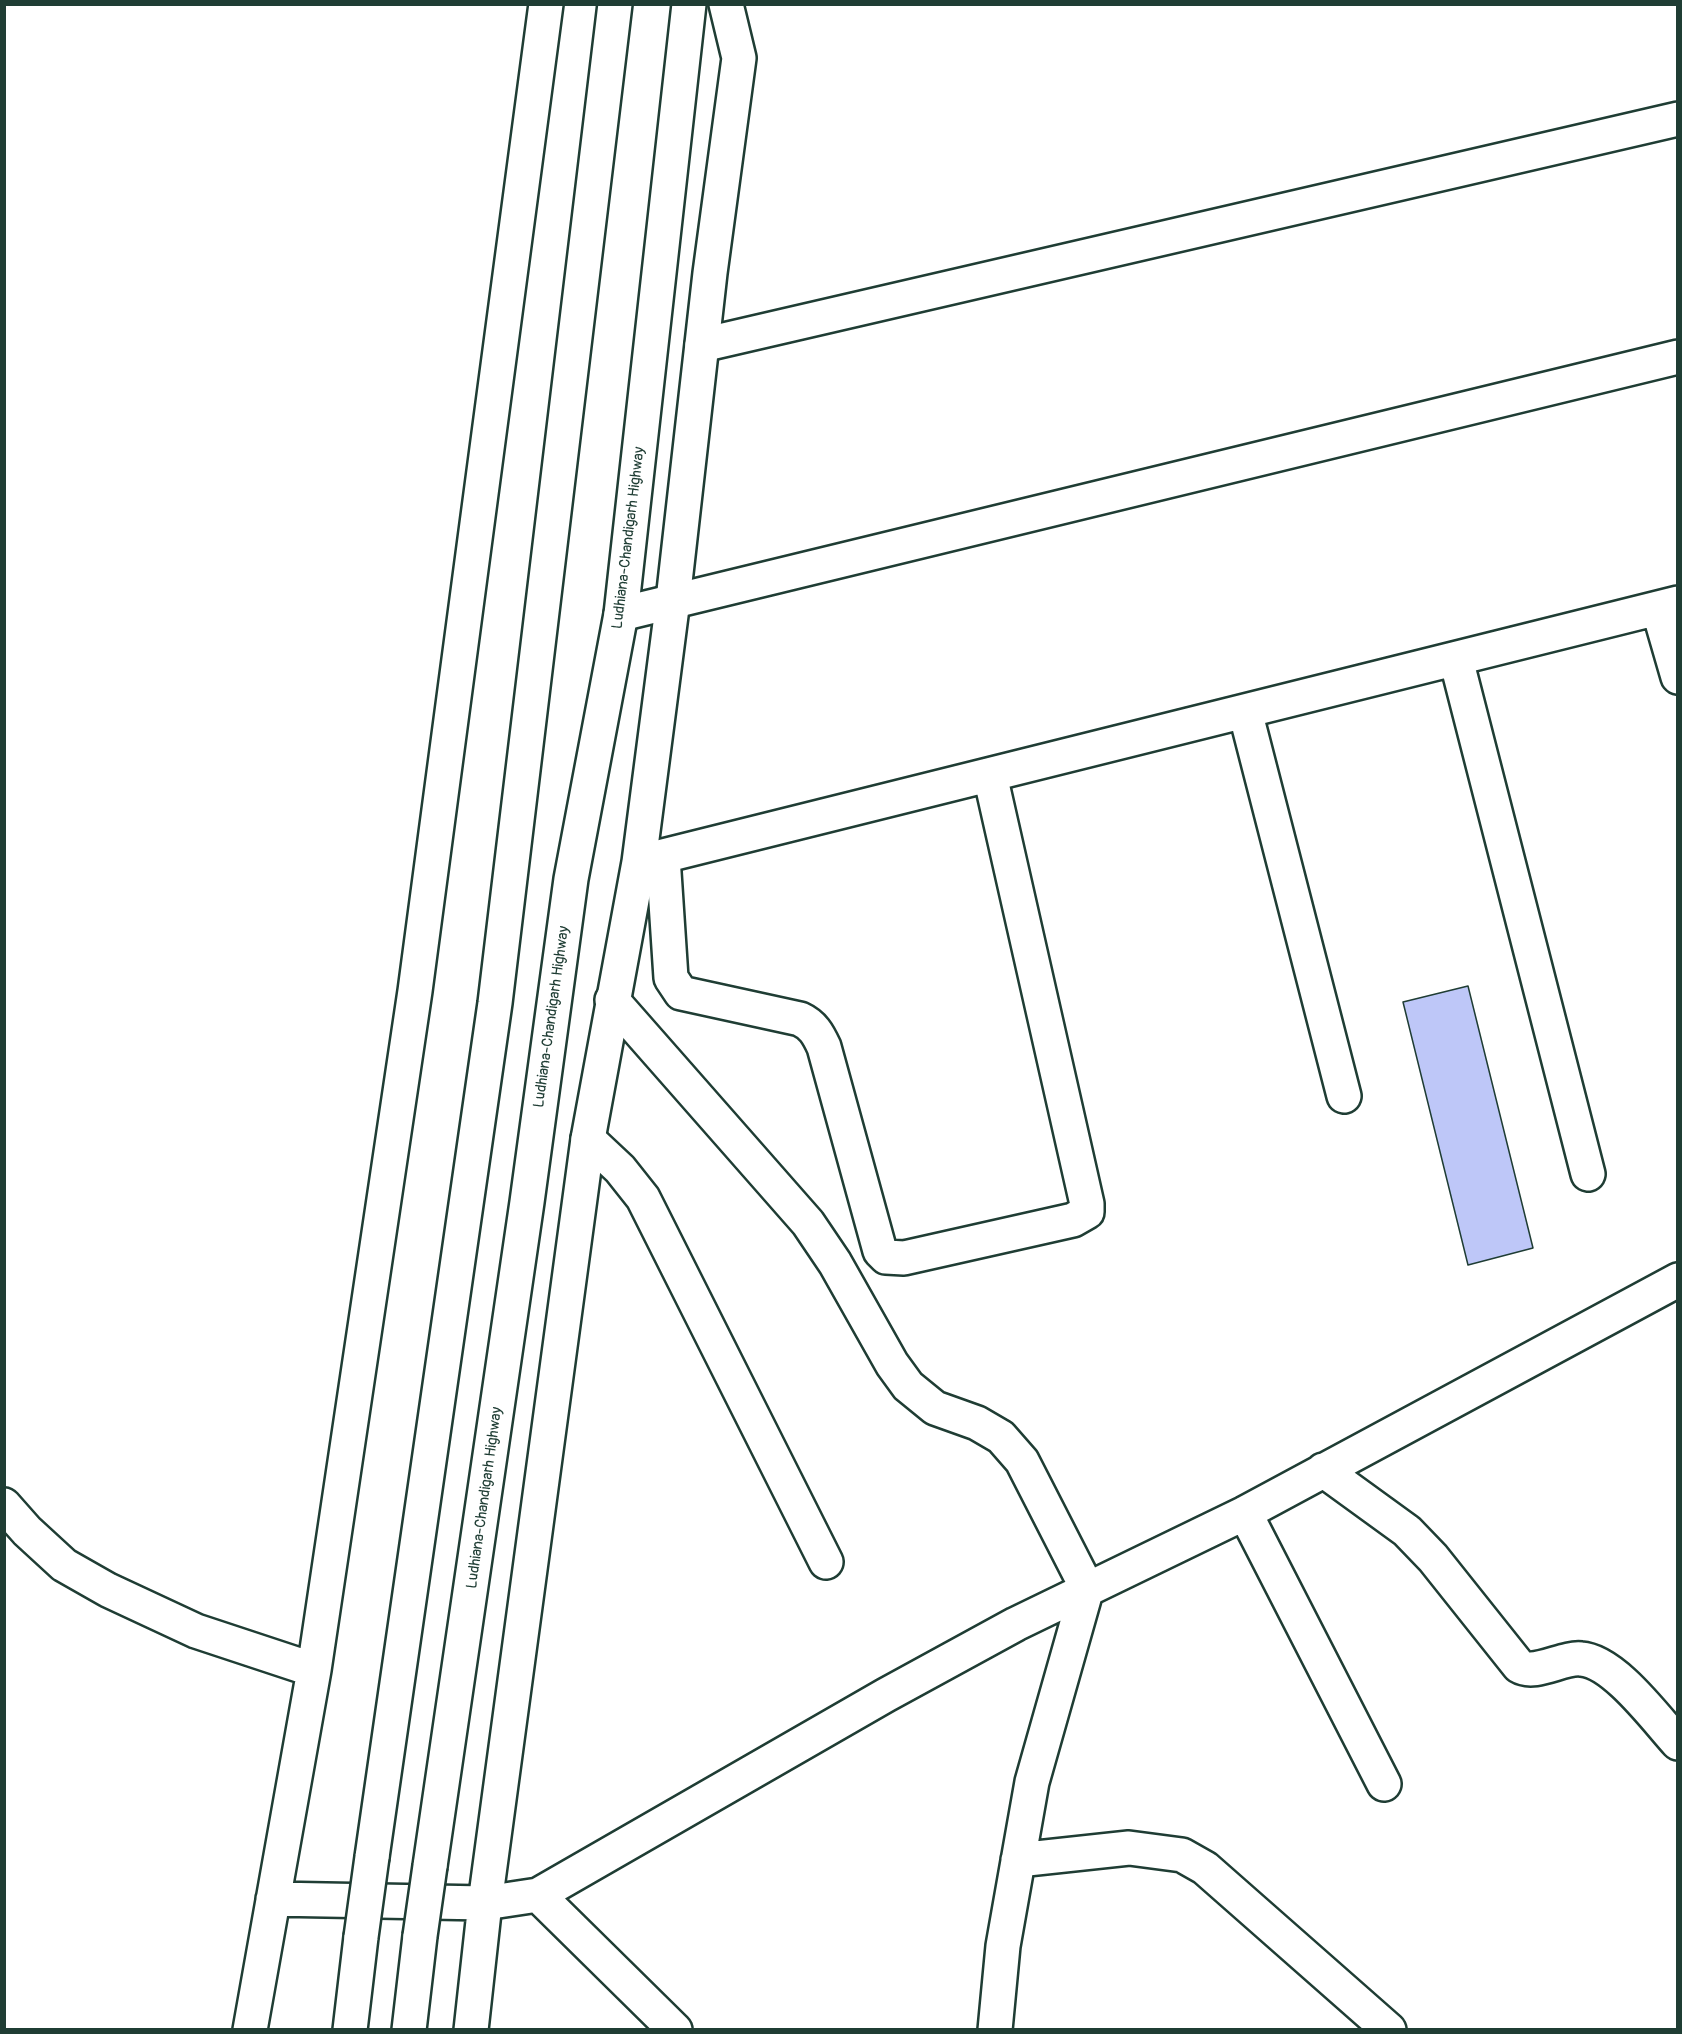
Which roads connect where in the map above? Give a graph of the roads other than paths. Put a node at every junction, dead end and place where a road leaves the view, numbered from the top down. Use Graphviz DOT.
graph roads {
  1 [pos="546,4"];
  2 [pos="615,4"];
  3 [pos="689,4"];
  4 [pos="726,4"];
  5 [pos="1677,119"];
  6 [pos="702,345"];
  7 [pos="1677,357"];
  8 [pos="673,600"];
  9 [pos="1668,606"];
  10 [pos="621,614"];
  11 [pos="1456,659"];
  12 [pos="1677,677"];
  13 [pos="1245,711"];
  14 [pos="990,775"];
  15 [pos="651,860"];
  16 [pos="612,1000"];
  17 [pos="1344,1096"];
  18 [pos="588,1140"];
  19 [pos="1588,1174"];
  20 [pos="1677,1280"];
  21 [pos="1323,1470"];
  22 [pos="4,1505"];
  23 [pos="1245,1512"];
  24 [pos="826,1562"];
  25 [pos="1087,1588"];
  26 [pos="314,1670"];
  27 [pos="1677,1743"];
  28 [pos="1384,1784"];
  29 [pos="1018,1860"];
  30 [pos="538,1895"];
  31 [pos="273,1899"];
  32 [pos="485,1904"];
  33 [pos="250,2030"];
  34 [pos="350,2030"];
  35 [pos="409,2030"];
  36 [pos="471,2030"];
  37 [pos="675,2030"];
  38 [pos="995,2030"];
  39 [pos="1389,2030"];
  1 -- 26 [label="main road"];
  2 -- 34 [label="main road, bridge"];
  3 -- 10 [label="main road, Ludhiana-Chandigarh Highway"];
  4 -- 6 [label="main road"];
  5 -- 6 [label="main road"];
  6 -- 8 [label="main road"];
  7 -- 8 [label="main road"];
  8 -- 10 [label="main road"];
  8 -- 15 [label="main road"];
  9 -- 11 [label="main road"];
  9 -- 12 [label="main road"];
  10 -- 35 [label="main road, Ludhiana-Chandigarh Highway, bridge"];
  11 -- 13 [label="main road"];
  11 -- 19 [label="main road"];
  13 -- 14 [label="main road"];
  13 -- 17 [label="main road"];
  14 -- 15 [label="main road"];
  14 -- 15 [label="main road"];
  15 -- 16 [label="main road"];
  16 -- 18 [label="main road"];
  16 -- 25 [label="main road"];
  18 -- 24 [label="main road"];
  18 -- 32 [label="main road"];
  20 -- 21 [label="main road"];
  21 -- 23 [label="main road"];
  21 -- 27 [label="main road"];
  22 -- 26 [label="main road"];
  23 -- 25 [label="main road"];
  23 -- 28 [label="main road"];
  25 -- 29 [label="main road"];
  25 -- 30 [label="main road"];
  26 -- 31 [label="main road"];
  29 -- 38 [label="main road"];
  29 -- 39 [label="main road"];
  30 -- 32 [label="main road"];
  30 -- 37 [label="main road"];
  31 -- 32 [label="main road"];
  31 -- 33 [label="main road"];
  32 -- 36 [label="main road"];
}
